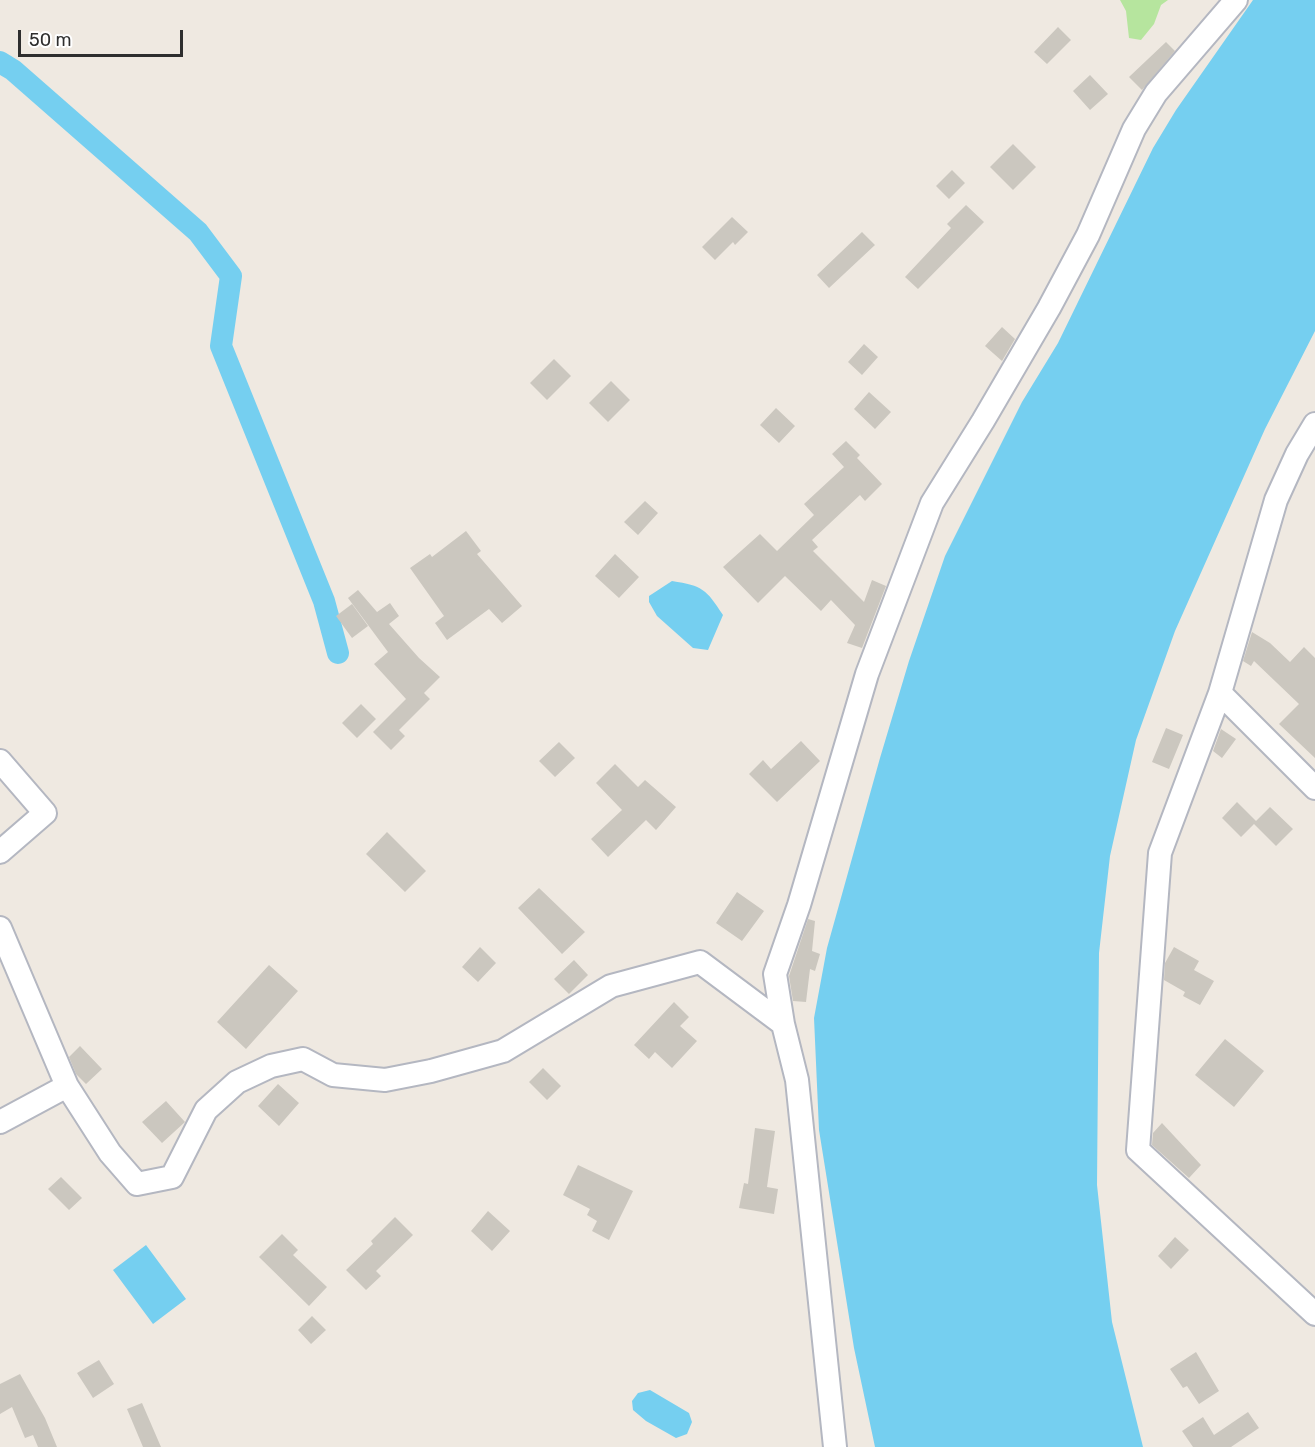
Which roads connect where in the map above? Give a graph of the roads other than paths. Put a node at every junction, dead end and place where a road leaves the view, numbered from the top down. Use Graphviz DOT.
graph roads {
  1 [pos="1236,0"];
  2 [pos="1315,424"];
  3 [pos="1220,693"];
  4 [pos="0,761"];
  5 [pos="1315,788"];
  6 [pos="0,852"];
  7 [pos="0,928"];
  8 [pos="783,1024"];
  9 [pos="67,1086"];
  10 [pos="0,1122"];
  11 [pos="1315,1314"];
  12 [pos="835,1447"];
  1 -- 8 [label="street"];
  2 -- 3 [label="street"];
  3 -- 5 [label="street"];
  3 -- 11 [label="street"];
  4 -- 6 [label="street"];
  7 -- 9 [label="street"];
  8 -- 9 [label="street"];
  8 -- 12 [label="street"];
  9 -- 10 [label="street"];
}
